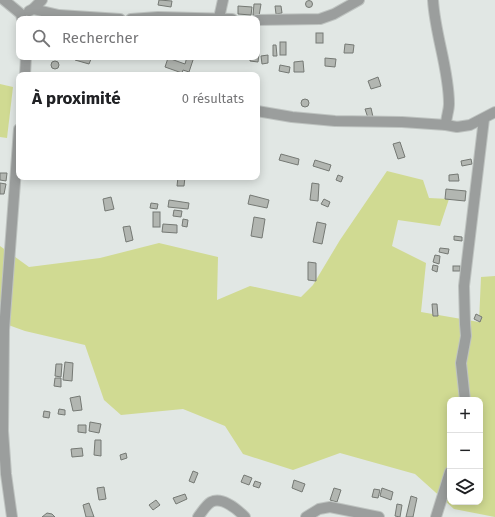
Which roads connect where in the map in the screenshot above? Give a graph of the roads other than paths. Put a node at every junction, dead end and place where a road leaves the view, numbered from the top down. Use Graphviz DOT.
graph roads {
  1 [pos="4,0"];
  2 [pos="42,0"];
  3 [pos="223,0"];
  4 [pos="359,0"];
  5 [pos="433,0"];
  6 [pos="33,9"];
  7 [pos="21,16"];
  8 [pos="23,16"];
  9 [pos="75,16"];
  10 [pos="219,16"];
  11 [pos="260,20"];
  12 [pos="26,60"];
  13 [pos="25,72"];
  14 [pos="260,112"];
  15 [pos="495,112"];
  16 [pos="484,119"];
  17 [pos="446,125"];
  18 [pos="16,169"];
  19 [pos="4,387"];
  20 [pos="465,397"];
  21 [pos="0,398"];
  22 [pos="447,482"];
  23 [pos="12,517"];
  24 [pos="198,517"];
  25 [pos="245,517"];
  26 [pos="306,517"];
  27 [pos="379,517"];
  28 [pos="436,517"];
  1 -- 7 [label="street"];
  2 -- 6 [label="street"];
  3 -- 10 [label="street"];
  4 -- 11 [label="street"];
  5 -- 17 [label="street"];
  6 -- 8 [label="street"];
  6 -- 9 [label="street"];
  12 -- 13 [label="street"];
  14 -- 17 [label="street"];
  15 -- 16 [label="street"];
  16 -- 17 [label="street"];
  16 -- 20 [label="street"];
  18 -- 19 [label="street"];
  19 -- 21 [label="street"];
  19 -- 23 [label="street"];
  22 -- 28 [label="street"];
  24 -- 25 [label="street"];
  26 -- 27 [label="street"];
}
